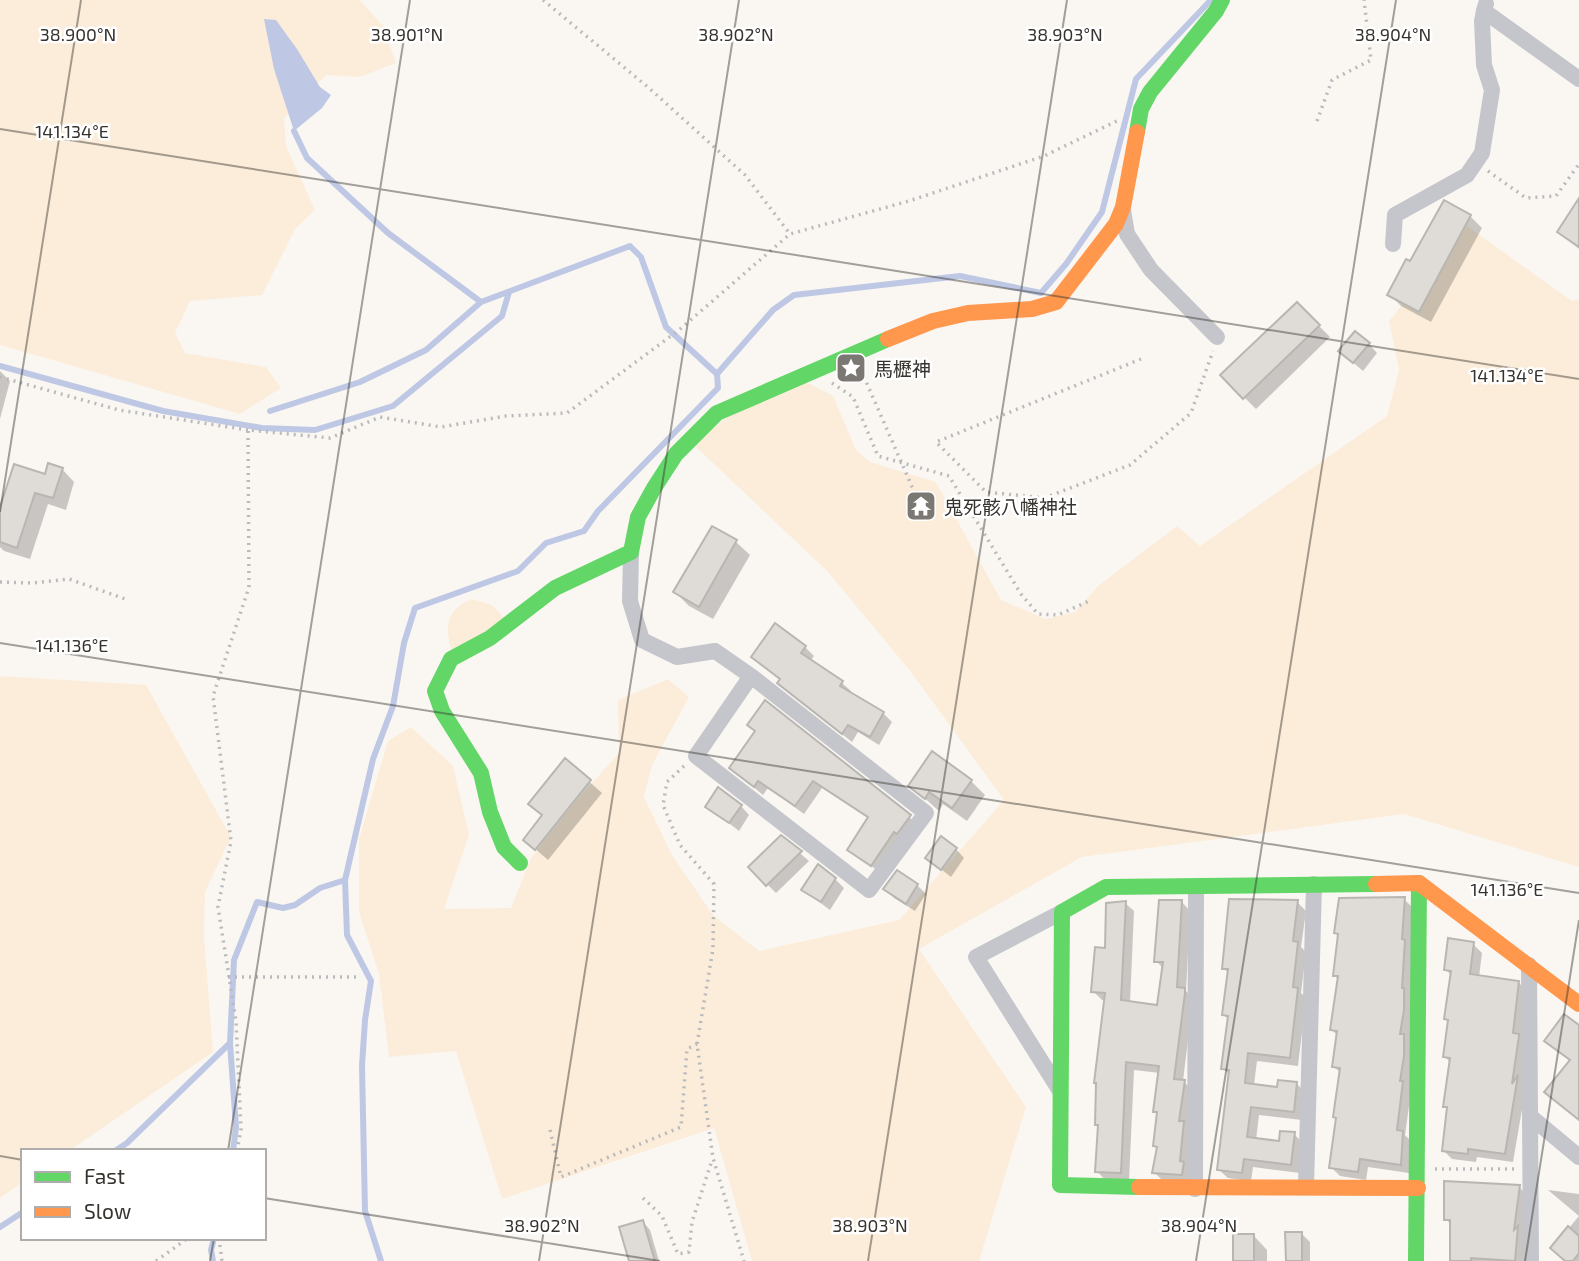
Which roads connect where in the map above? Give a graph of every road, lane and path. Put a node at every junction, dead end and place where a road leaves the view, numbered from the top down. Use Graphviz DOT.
graph roads {
  1 [pos="543,0"];
  2 [pos="1222,0"];
  3 [pos="1364,0"];
  4 [pos="1485,5"];
  5 [pos="1579,79"];
  6 [pos="1141,109"];
  7 [pos="1317,121"];
  8 [pos="1475,163"];
  9 [pos="1579,164"];
  10 [pos="1123,207"];
  11 [pos="790,234"];
  12 [pos="1393,244"];
  13 [pos="1217,337"];
  14 [pos="852,353"];
  15 [pos="1141,359"];
  16 [pos="812,371"];
  17 [pos="0,377"];
  18 [pos="248,430"];
  19 [pos="901,463"];
  20 [pos="913,489"];
  21 [pos="631,552"];
  22 [pos="0,582"];
  23 [pos="128,600"];
  24 [pos="1088,601"];
  25 [pos="751,676"];
  26 [pos="696,756"];
  27 [pos="520,863"];
  28 [pos="1419,883"];
  29 [pos="1314,884"];
  30 [pos="1196,887"];
  31 [pos="1062,912"];
  32 [pos="1529,965"];
  33 [pos="229,977"];
  34 [pos="358,977"];
  35 [pos="1579,1004"];
  36 [pos="697,1044"];
  37 [pos="1060,1091"];
  38 [pos="1531,1117"];
  39 [pos="550,1130"];
  40 [pos="237,1149"];
  41 [pos="1579,1157"];
  42 [pos="713,1158"];
  43 [pos="1418,1169"];
  44 [pos="1531,1169"];
  45 [pos="1306,1187"];
  46 [pos="1418,1188"];
  47 [pos="1195,1189"];
  48 [pos="643,1198"];
  49 [pos="185,1240"];
  50 [pos="219,1240"];
  51 [pos="156,1261"];
  52 [pos="222,1261"];
  53 [pos="744,1261"];
  54 [pos="1416,1261"];
  55 [pos="1531,1261"];
  1 -- 11 [label="path"];
  2 -- 6 [label="street"];
  3 -- 7 [label="path"];
  4 -- 5 [label="street"];
  4 -- 8 [label="street"];
  6 -- 10 [label="street"];
  6 -- 11 [label="path"];
  8 -- 9 [label="path"];
  8 -- 12 [label="street"];
  10 -- 13 [label="street"];
  10 -- 14 [label="street"];
  11 -- 18 [label="path"];
  13 -- 15 [label="path"];
  14 -- 16 [label="street"];
  14 -- 19 [label="path"];
  16 -- 19 [label="path"];
  16 -- 21 [label="street"];
  17 -- 18 [label="path"];
  18 -- 33 [label="path"];
  19 -- 20 [label="path"];
  19 -- 24 [label="path"];
  21 -- 25 [label="street"];
  21 -- 27 [label="street"];
  22 -- 23 [label="path"];
  25 -- 26 [label="street"];
  25 -- 26 [label="street"];
  26 -- 36 [label="path"];
  28 -- 29 [label="street"];
  28 -- 32 [label="street"];
  28 -- 43 [label="street"];
  29 -- 30 [label="street"];
  29 -- 45 [label="street"];
  30 -- 31 [label="street"];
  30 -- 47 [label="street"];
  31 -- 37 [label="street"];
  31 -- 37 [label="street"];
  32 -- 35 [label="street"];
  32 -- 38 [label="street"];
  33 -- 34 [label="path"];
  33 -- 40 [label="path"];
  36 -- 39 [label="path"];
  36 -- 42 [label="path"];
  37 -- 47 [label="street"];
  38 -- 41 [label="street"];
  38 -- 44 [label="street"];
  42 -- 48 [label="path"];
  42 -- 53 [label="path"];
  43 -- 44 [label="path"];
  43 -- 46 [label="street"];
  44 -- 55 [label="street"];
  45 -- 46 [label="street"];
  45 -- 47 [label="street"];
  46 -- 54 [label="street"];
  49 -- 51 [label="path"];
  50 -- 52 [label="path"];
}
